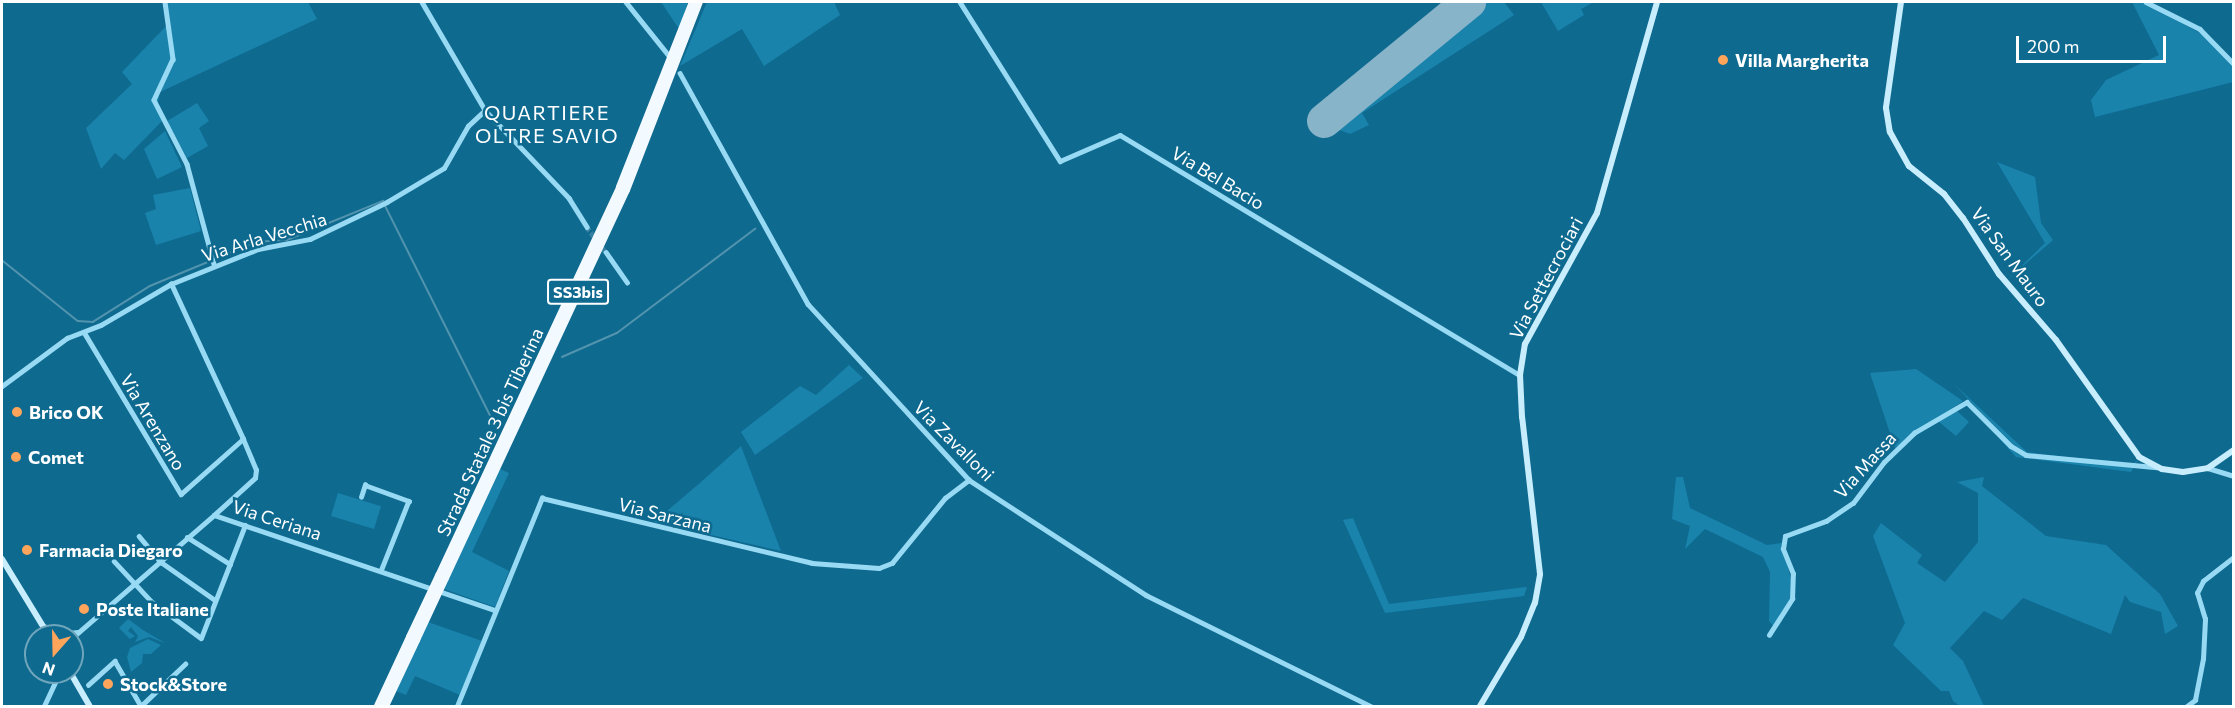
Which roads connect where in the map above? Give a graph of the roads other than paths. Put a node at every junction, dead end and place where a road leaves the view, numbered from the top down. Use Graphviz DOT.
graph roads {
  1 [pos="165,2"];
  2 [pos="423,2"];
  3 [pos="626,2"];
  4 [pos="693,2"];
  5 [pos="699,2"];
  6 [pos="960,2"];
  7 [pos="1657,2"];
  8 [pos="1900,2"];
  9 [pos="2146,2"];
  10 [pos="670,57"];
  11 [pos="2234,63"];
  12 [pos="680,73"];
  13 [pos="485,110"];
  14 [pos="587,227"];
  15 [pos="606,252"];
  16 [pos="214,264"];
  17 [pos="627,282"];
  18 [pos="171,285"];
  19 [pos="84,332"];
  20 [pos="1520,375"];
  21 [pos="2,386"];
  22 [pos="243,439"];
  23 [pos="2234,450"];
  24 [pos="2157,467"];
  25 [pos="2208,468"];
  26 [pos="2234,476"];
  27 [pos="969,480"];
  28 [pos="361,497"];
  29 [pos="214,515"];
  30 [pos="245,525"];
  31 [pos="139,536"];
  32 [pos="187,537"];
  33 [pos="2234,557"];
  34 [pos="2,559"];
  35 [pos="114,561"];
  36 [pos="162,561"];
  37 [pos="230,564"];
  38 [pos="382,569"];
  39 [pos="442,577"];
  40 [pos="136,585"];
  41 [pos="215,600"];
  42 [pos="495,610"];
  43 [pos="42,624"];
  44 [pos="84,629"];
  45 [pos="1768,635"];
  46 [pos="413,639"];
  47 [pos="185,664"];
  48 [pos="54,684"];
  49 [pos="77,684"];
  50 [pos="88,685"];
  51 [pos="44,706"];
  52 [pos="90,706"];
  53 [pos="141,706"];
  54 [pos="378,706"];
  55 [pos="385,706"];
  56 [pos="457,706"];
  57 [pos="1371,706"];
  58 [pos="1480,706"];
  59 [pos="2187,706"];
  1 -- 16 [label="street"];
  2 -- 13 [label="street"];
  3 -- 10 [label="street"];
  4 -- 39 [label="highway, Strada Statale 3 bis Tiberina / SS3bis"];
  5 -- 39 [label="highway, Strada Statale 3 bis Tiberina / SS3bis"];
  6 -- 20 [label="street, Via Bel Bacio"];
  7 -- 20 [label="main road, Via Settecrociari"];
  8 -- 24 [label="main road, Via San Mauro"];
  9 -- 11 [label="street"];
  12 -- 27 [label="street, Via Zavalloni"];
  13 -- 14 [label="street"];
  13 -- 16 [label="street, Via Arla Vecchia"];
  15 -- 17 [label="street"];
  16 -- 18 [label="street, Via Arla Vecchia"];
  18 -- 19 [label="street, Via Arla Vecchia"];
  18 -- 22 [label="street"];
  19 -- 21 [label="street, Via Arla Vecchia"];
  19 -- 22 [label="street, Via Arenzano"];
  20 -- 58 [label="main road, Via Settecrociari"];
  22 -- 29 [label="street"];
  23 -- 25 [label="main road"];
  24 -- 25 [label="main road"];
  24 -- 45 [label="street, Via Massa"];
  25 -- 26 [label="street"];
  27 -- 42 [label="street, Via Sarzana"];
  27 -- 57 [label="street, Via Zavalloni"];
  28 -- 38 [label="street"];
  29 -- 30 [label="street, Via Ceriana"];
  29 -- 32 [label="street, Via Ceriana"];
  30 -- 37 [label="street"];
  30 -- 38 [label="street, Via Ceriana"];
  31 -- 36 [label="street"];
  32 -- 36 [label="street, Via Ceriana"];
  32 -- 37 [label="street"];
  33 -- 59 [label="street"];
  34 -- 43 [label="main road"];
  35 -- 40 [label="street"];
  36 -- 40 [label="street, Via Ceriana"];
  36 -- 41 [label="street"];
  37 -- 41 [label="street"];
  38 -- 42 [label="street, Via Ceriana"];
  39 -- 46 [label="highway, Strada Statale 3 bis Tiberina / SS3bis, bridge"];
  40 -- 41 [label="street"];
  40 -- 44 [label="street, Via Ceriana"];
  42 -- 56 [label="street, Via Sarzana"];
  46 -- 54 [label="highway, Strada Statale 3 bis Tiberina / SS3bis"];
  46 -- 55 [label="highway, Strada Statale 3 bis Tiberina / SS3bis"];
  47 -- 53 [label="street"];
  48 -- 51 [label="street"];
  49 -- 52 [label="main road"];
  50 -- 53 [label="street"];
}
